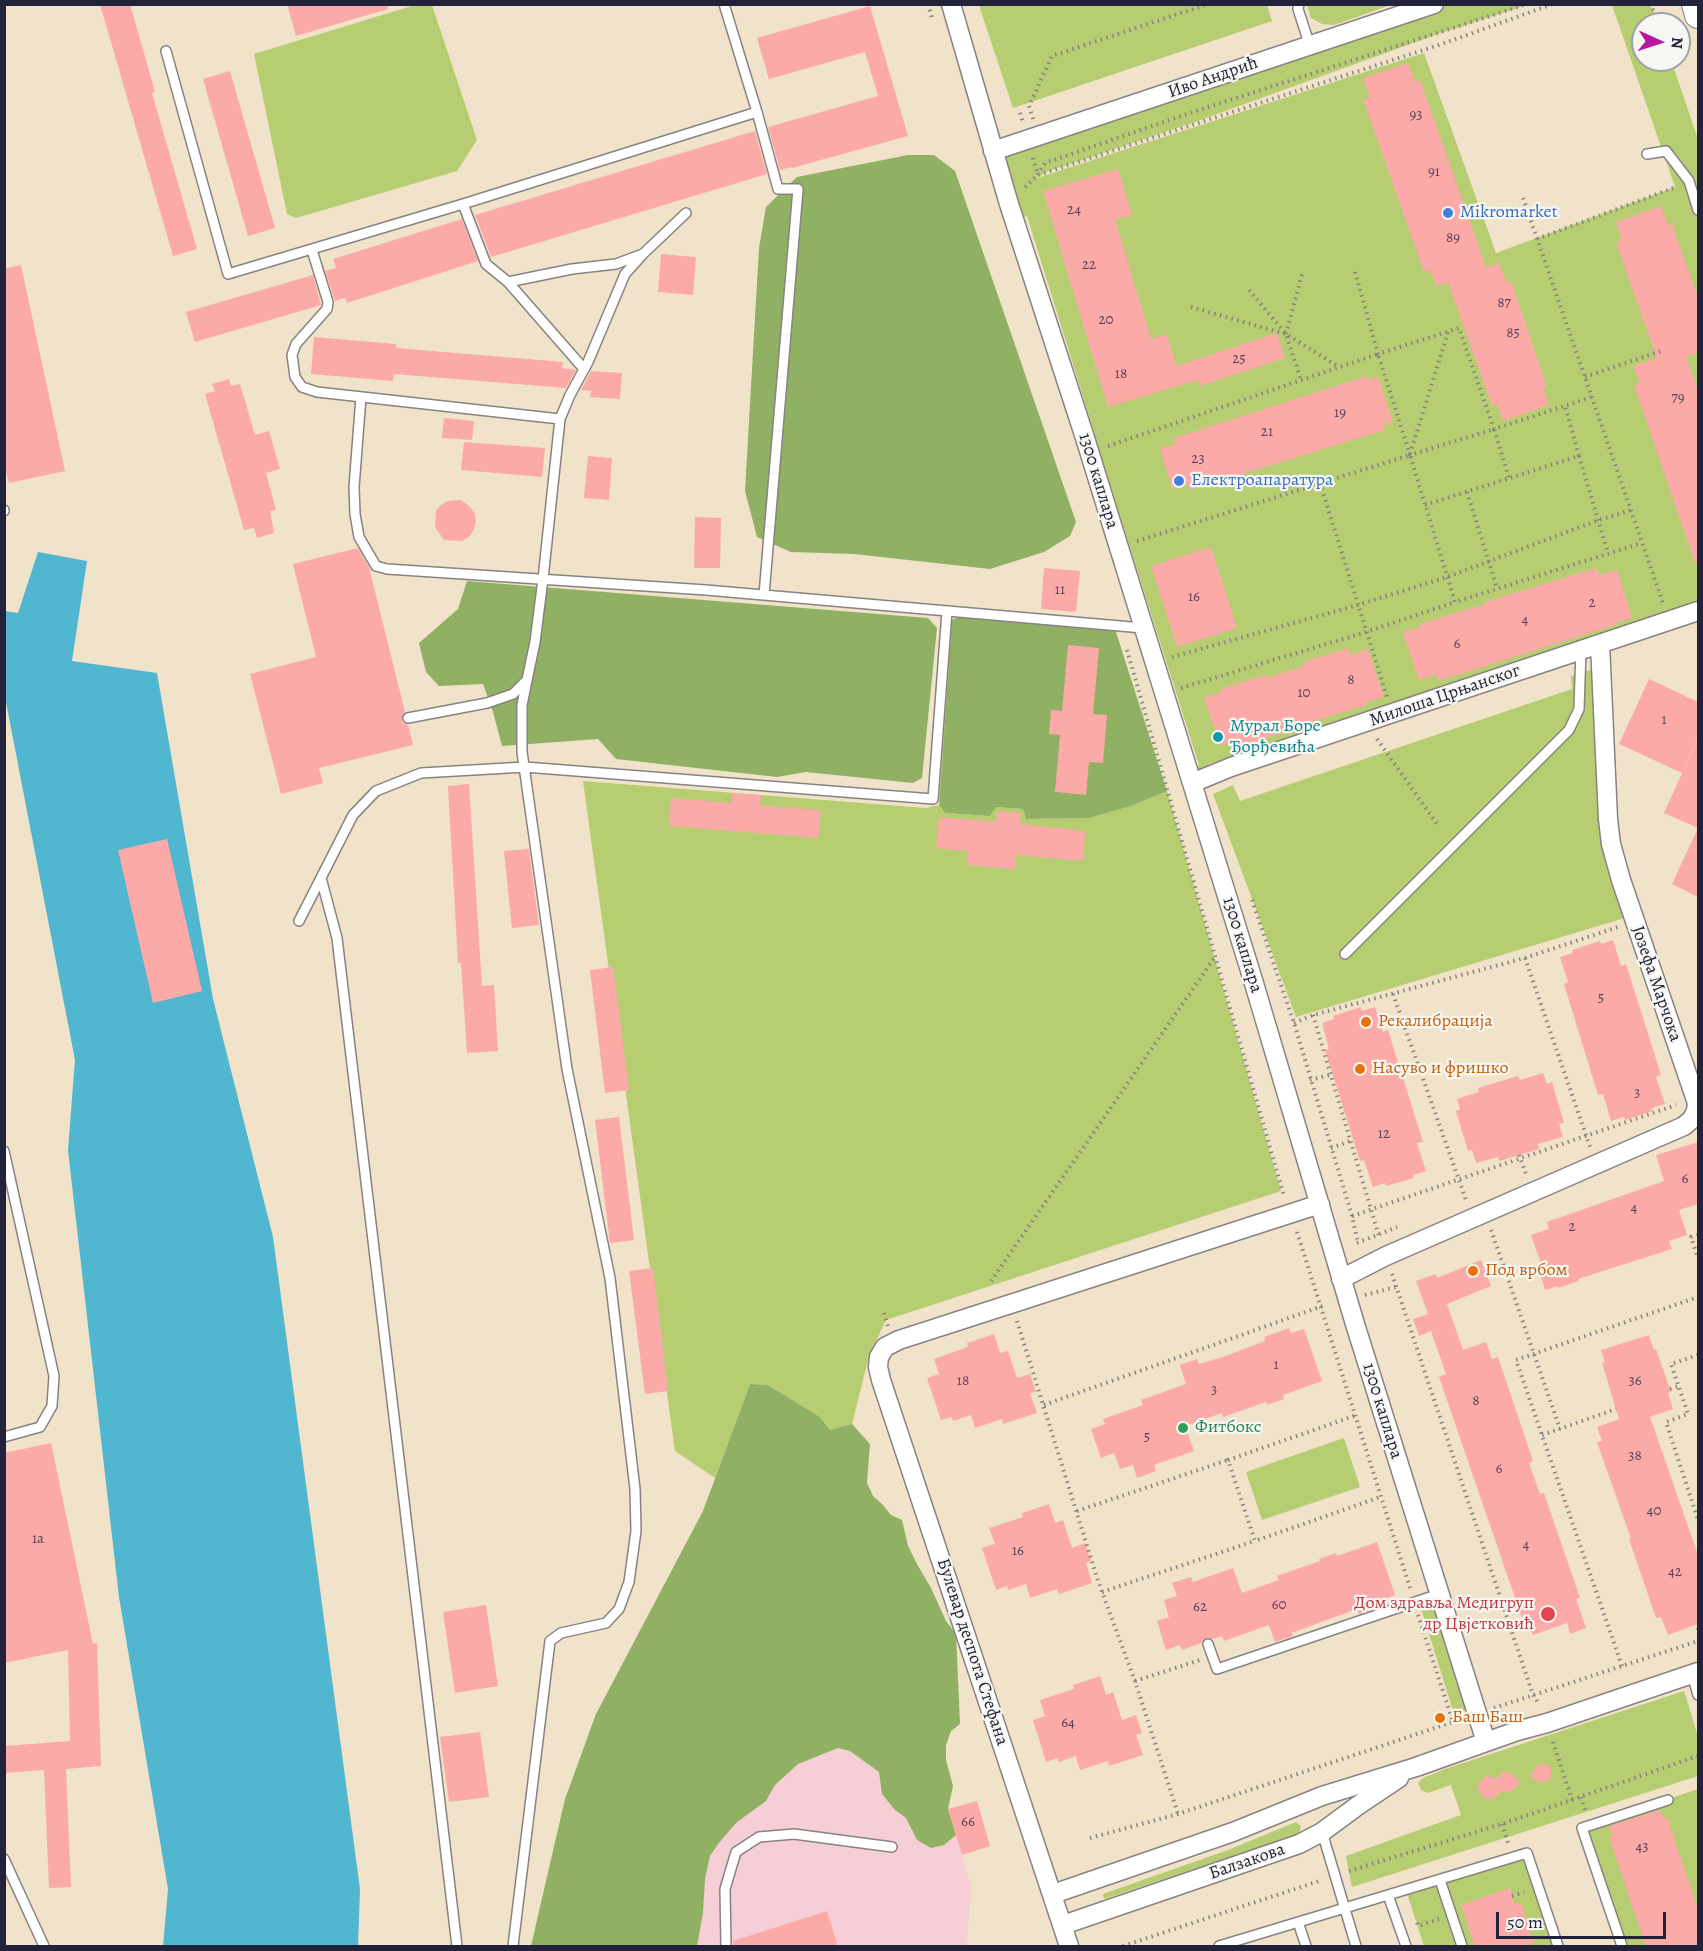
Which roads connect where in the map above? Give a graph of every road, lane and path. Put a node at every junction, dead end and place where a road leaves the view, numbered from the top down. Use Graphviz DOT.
graph roads {
  1 [pos="724,4"];
  2 [pos="951,4"];
  3 [pos="1208,4"];
  4 [pos="1434,4"];
  5 [pos="1527,4"];
  6 [pos="1553,4"];
  7 [pos="1650,4"];
  8 [pos="1695,4"];
  9 [pos="1297,6"];
  10 [pos="1654,11"];
  11 [pos="1698,15"];
  12 [pos="1310,46"];
  13 [pos="166,51"];
  14 [pos="757,112"];
  15 [pos="1034,123"];
  16 [pos="993,151"];
  17 [pos="1647,154"];
  18 [pos="1038,175"];
  19 [pos="1689,181"];
  20 [pos="1024,188"];
  21 [pos="1523,198"];
  22 [pos="463,204"];
  23 [pos="1698,210"];
  24 [pos="686,213"];
  25 [pos="1537,239"];
  26 [pos="312,250"];
  27 [pos="643,254"];
  28 [pos="1355,272"];
  29 [pos="1302,274"];
  30 [pos="508,282"];
  31 [pos="1249,291"];
  32 [pos="1191,307"];
  33 [pos="1448,332"];
  34 [pos="1286,334"];
  35 [pos="1661,351"];
  36 [pos="1378,354"];
  37 [pos="1340,368"];
  38 [pos="584,369"];
  39 [pos="1585,377"];
  40 [pos="1301,380"];
  41 [pos="1592,397"];
  42 [pos="361,398"];
  43 [pos="1565,406"];
  44 [pos="560,419"];
  45 [pos="1494,429"];
  46 [pos="1089,452"];
  47 [pos="1410,455"];
  48 [pos="1579,456"];
  49 [pos="1509,478"];
  50 [pos="1320,483"];
  51 [pos="1467,492"];
  52 [pos="1425,505"];
  53 [pos="1631,510"];
  54 [pos="1599,520"];
  55 [pos="1129,543"];
  56 [pos="1642,543"];
  57 [pos="1608,554"];
  58 [pos="1489,562"];
  59 [pos="1448,577"];
  60 [pos="543,579"];
  61 [pos="1497,588"];
  62 [pos="764,595"];
  63 [pos="1455,602"];
  64 [pos="1358,605"];
  65 [pos="947,611"];
  66 [pos="1698,611"];
  67 [pos="1669,620"];
  68 [pos="1120,626"];
  69 [pos="1143,627"];
  70 [pos="1366,632"];
  71 [pos="1600,644"];
  72 [pos="1581,650"];
  73 [pos="1165,659"];
  74 [pos="527,680"];
  75 [pos="1175,690"];
  76 [pos="1389,703"];
  77 [pos="408,718"];
  78 [pos="1365,723"];
  79 [pos="525,768"];
  80 [pos="1192,783"];
  81 [pos="1437,824"];
  82 [pos="321,878"];
  83 [pos="1248,890"];
  84 [pos="299,921"];
  85 [pos="1623,937"];
  86 [pos="1345,954"];
  87 [pos="1215,957"];
  88 [pos="1525,958"];
  89 [pos="1393,994"];
  90 [pos="1313,1015"];
  91 [pos="1294,1023"];
  92 [pos="1331,1074"];
  93 [pos="1310,1080"];
  94 [pos="1667,1114"];
  95 [pos="1586,1136"];
  96 [pos="1352,1141"];
  97 [pos="1331,1148"];
  98 [pos="4,1151"];
  99 [pos="1580,1152"];
  100 [pos="1520,1157"];
  101 [pos="1537,1171"];
  102 [pos="1459,1180"];
  103 [pos="1320,1204"];
  104 [pos="1480,1205"];
  105 [pos="1371,1210"];
  106 [pos="1292,1214"];
  107 [pos="1352,1216"];
  108 [pos="1400,1226"];
  109 [pos="1378,1234"];
  110 [pos="1698,1235"];
  111 [pos="1386,1256"];
  112 [pos="1698,1258"];
  113 [pos="1341,1279"];
  114 [pos="991,1281"];
  115 [pos="1396,1287"];
  116 [pos="1698,1297"];
  117 [pos="1348,1300"];
  118 [pos="1011,1304"];
  119 [pos="1321,1307"];
  120 [pos="1534,1354"];
  121 [pos="1698,1355"];
  122 [pos="1679,1386"];
  123 [pos="1670,1389"];
  124 [pos="1044,1406"];
  125 [pos="1616,1409"];
  126 [pos="1354,1416"];
  127 [pos="1560,1429"];
  128 [pos="1542,1435"];
  129 [pos="4,1437"];
  130 [pos="1227,1460"];
  131 [pos="1698,1494"];
  132 [pos="1380,1497"];
  133 [pos="1691,1497"];
  134 [pos="1077,1511"];
  135 [pos="1698,1520"];
  136 [pos="1255,1541"];
  137 [pos="1102,1592"];
  138 [pos="1439,1594"];
  139 [pos="1414,1602"];
  140 [pos="1698,1641"];
  141 [pos="1208,1644"];
  142 [pos="1622,1666"];
  143 [pos="1695,1673"];
  144 [pos="1533,1695"];
  145 [pos="1698,1695"];
  146 [pos="1477,1714"];
  147 [pos="1453,1722"];
  148 [pos="1547,1723"];
  149 [pos="1486,1742"];
  150 [pos="1698,1756"];
  151 [pos="1416,1767"];
  152 [pos="1572,1800"];
  153 [pos="1668,1800"];
  154 [pos="1178,1814"];
  155 [pos="1322,1832"];
  156 [pos="1090,1838"];
  157 [pos="892,1847"];
  158 [pos="4,1858"];
  159 [pos="1334,1876"];
  160 [pos="1440,1880"];
  161 [pos="1406,1890"];
  162 [pos="1524,1892"];
  163 [pos="1053,1894"];
  164 [pos="1388,1895"];
  165 [pos="1512,1896"];
  166 [pos="1343,1908"];
  167 [pos="1451,1915"];
  168 [pos="1298,1922"];
  169 [pos="1063,1925"];
  170 [pos="1420,1935"];
  171 [pos="1250,1942"];
  172 [pos="44,1947"];
  173 [pos="456,1947"];
  174 [pos="513,1947"];
  175 [pos="726,1947"];
  176 [pos="1069,1947"];
  177 [pos="1123,1947"];
  178 [pos="1219,1947"];
  179 [pos="1306,1947"];
  180 [pos="1356,1947"];
  181 [pos="1406,1947"];
  182 [pos="1462,1947"];
  183 [pos="1558,1947"];
  184 [pos="1622,1947"];
  1 -- 14 [label="lane"];
  2 -- 16 [label="street, 1300 каплара"];
  3 -- 15 [label="path"];
  4 -- 12 [label="street, Иво Андрић"];
  5 -- 18 [label="path"];
  6 -- 18 [label="path"];
  7 -- 10 [label="path"];
  8 -- 11 [label="street"];
  9 -- 12 [label="lane"];
  12 -- 16 [label="street, Иво Андрић"];
  13 -- 26 [label="lane"];
  14 -- 22 [label="lane"];
  14 -- 62 [label="lane"];
  16 -- 46 [label="street, 1300 каплара"];
  17 -- 19 [label="lane"];
  18 -- 20 [label="path"];
  19 -- 23 [label="lane"];
  19 -- 25 [label="path"];
  21 -- 25 [label="path"];
  22 -- 26 [label="lane"];
  22 -- 30 [label="lane"];
  24 -- 27 [label="lane"];
  25 -- 39 [label="path"];
  26 -- 42 [label="lane"];
  27 -- 30 [label="lane"];
  27 -- 38 [label="lane"];
  28 -- 36 [label="path"];
  29 -- 34 [label="path"];
  30 -- 38 [label="lane"];
  31 -- 34 [label="path"];
  32 -- 34 [label="path"];
  33 -- 36 [label="path"];
  33 -- 45 [label="path"];
  33 -- 47 [label="path"];
  34 -- 37 [label="path"];
  34 -- 40 [label="path"];
  35 -- 39 [label="path"];
  36 -- 37 [label="path"];
  36 -- 47 [label="path"];
  37 -- 40 [label="path"];
  38 -- 44 [label="lane"];
  39 -- 41 [label="path"];
  40 -- 46 [label="path"];
  41 -- 43 [label="path"];
  41 -- 53 [label="path"];
  42 -- 44 [label="lane"];
  42 -- 60 [label="lane"];
  43 -- 45 [label="path"];
  43 -- 48 [label="path"];
  44 -- 60 [label="lane"];
  45 -- 47 [label="path"];
  45 -- 49 [label="path"];
  46 -- 69 [label="street, 1300 каплара"];
  47 -- 50 [label="path"];
  47 -- 52 [label="path"];
  48 -- 49 [label="path"];
  48 -- 54 [label="path"];
  49 -- 51 [label="path"];
  50 -- 55 [label="path"];
  50 -- 64 [label="path"];
  51 -- 52 [label="path"];
  51 -- 58 [label="path"];
  52 -- 59 [label="path"];
  53 -- 54 [label="path"];
  53 -- 56 [label="path"];
  54 -- 57 [label="path"];
  54 -- 58 [label="path"];
  56 -- 57 [label="path"];
  56 -- 67 [label="path"];
  57 -- 61 [label="path"];
  58 -- 59 [label="path"];
  58 -- 61 [label="path"];
  59 -- 63 [label="path"];
  59 -- 64 [label="path"];
  60 -- 62 [label="lane"];
  60 -- 74 [label="lane"];
  61 -- 63 [label="path"];
  62 -- 65 [label="lane"];
  63 -- 70 [label="path"];
  64 -- 70 [label="path"];
  64 -- 73 [label="path"];
  65 -- 68 [label="lane"];
  65 -- 79 [label="lane"];
  66 -- 67 [label="street, Милоша Црњанског"];
  67 -- 71 [label="street, Милоша Црњанског"];
  68 -- 69 [label="lane"];
  68 -- 87 [label="path"];
  69 -- 80 [label="street, 1300 каплара"];
  70 -- 75 [label="path"];
  70 -- 76 [label="path"];
  71 -- 72 [label="street, Милоша Црњанског"];
  71 -- 104 [label="street, Јозефа Марчока"];
  72 -- 78 [label="street, Милоша Црњанског"];
  72 -- 86 [label="lane"];
  74 -- 77 [label="lane"];
  74 -- 79 [label="lane"];
  78 -- 80 [label="street, Милоша Црњанског"];
  78 -- 81 [label="path"];
  79 -- 82 [label="lane"];
  79 -- 174 [label="lane"];
  80 -- 103 [label="street, 1300 каплара"];
  82 -- 84 [label="lane"];
  82 -- 173 [label="lane"];
  83 -- 91 [label="path"];
  85 -- 88 [label="path"];
  87 -- 106 [label="path"];
  87 -- 114 [label="path"];
  88 -- 89 [label="path"];
  88 -- 95 [label="path"];
  89 -- 90 [label="path"];
  89 -- 102 [label="path"];
  90 -- 91 [label="path"];
  90 -- 92 [label="path"];
  91 -- 93 [label="path"];
  92 -- 93 [label="path"];
  92 -- 96 [label="path"];
  93 -- 97 [label="path"];
  94 -- 95 [label="path"];
  95 -- 99 [label="path"];
  95 -- 100 [label="path"];
  96 -- 97 [label="path"];
  96 -- 105 [label="path"];
  97 -- 107 [label="path"];
  98 -- 129 [label="lane"];
  100 -- 101 [label="path"];
  100 -- 102 [label="path"];
  102 -- 104 [label="path"];
  102 -- 105 [label="path"];
  103 -- 106 [label="street"];
  103 -- 113 [label="street, 1300 каплара"];
  104 -- 111 [label="street, Јозефа Марчока"];
  104 -- 120 [label="path"];
  105 -- 107 [label="path"];
  105 -- 109 [label="path"];
  106 -- 118 [label="street"];
  106 -- 119 [label="path"];
  107 -- 109 [label="path"];
  108 -- 109 [label="path"];
  109 -- 111 [label="path"];
  110 -- 112 [label="path"];
  111 -- 113 [label="street, Јозефа Марчока"];
  111 -- 115 [label="path"];
  113 -- 117 [label="street, 1300 каплара"];
  115 -- 117 [label="path"];
  115 -- 144 [label="path"];
  116 -- 120 [label="path"];
  117 -- 119 [label="path"];
  117 -- 138 [label="street, 1300 каплара"];
  118 -- 124 [label="path"];
  118 -- 163 [label="street, Булевар деспота Стефана"];
  119 -- 124 [label="path"];
  119 -- 126 [label="path"];
  120 -- 127 [label="path"];
  120 -- 128 [label="path"];
  121 -- 122 [label="path"];
  122 -- 123 [label="path"];
  122 -- 133 [label="path"];
  124 -- 134 [label="path"];
  125 -- 127 [label="path"];
  126 -- 130 [label="path"];
  126 -- 132 [label="path"];
  127 -- 128 [label="path"];
  128 -- 142 [label="path"];
  130 -- 134 [label="path"];
  130 -- 136 [label="path"];
  131 -- 133 [label="path"];
  132 -- 136 [label="path"];
  132 -- 139 [label="path"];
  133 -- 135 [label="path"];
  134 -- 137 [label="path"];
  136 -- 137 [label="path"];
  137 -- 154 [label="path"];
  138 -- 139 [label="lane"];
  138 -- 146 [label="street, 1300 каплара"];
  139 -- 141 [label="lane"];
  139 -- 147 [label="path"];
  140 -- 142 [label="path"];
  142 -- 144 [label="path"];
  143 -- 145 [label="lane"];
  143 -- 148 [label="street, Балзакова"];
  144 -- 146 [label="path"];
  144 -- 148 [label="path"];
  146 -- 147 [label="path"];
  146 -- 149 [label="street, 1300 каплара"];
  147 -- 154 [label="path"];
  148 -- 149 [label="street, Балзакова"];
  148 -- 152 [label="path"];
  149 -- 151 [label="street, Балзакова"];
  150 -- 152 [label="path"];
  151 -- 155 [label="street, Балзакова"];
  151 -- 163 [label="street, Балзакова"];
  152 -- 159 [label="path"];
  153 -- 184 [label="lane"];
  154 -- 156 [label="path"];
  155 -- 159 [label="lane"];
  155 -- 169 [label="street, Балзакова"];
  157 -- 175 [label="lane"];
  158 -- 172 [label="lane"];
  159 -- 166 [label="lane"];
  159 -- 177 [label="path"];
  160 -- 161 [label="lane"];
  160 -- 167 [label="lane"];
  160 -- 183 [label="lane"];
  161 -- 164 [label="lane"];
  161 -- 167 [label="path"];
  161 -- 170 [label="path"];
  162 -- 165 [label="path"];
  163 -- 169 [label="street, Булевар деспота Стефана"];
  164 -- 166 [label="lane"];
  164 -- 181 [label="lane"];
  166 -- 168 [label="lane"];
  166 -- 180 [label="lane"];
  167 -- 182 [label="lane"];
  168 -- 171 [label="lane"];
  168 -- 179 [label="lane"];
  169 -- 176 [label="street, Булевар деспота Стефана"];
  171 -- 178 [label="lane"];
}
